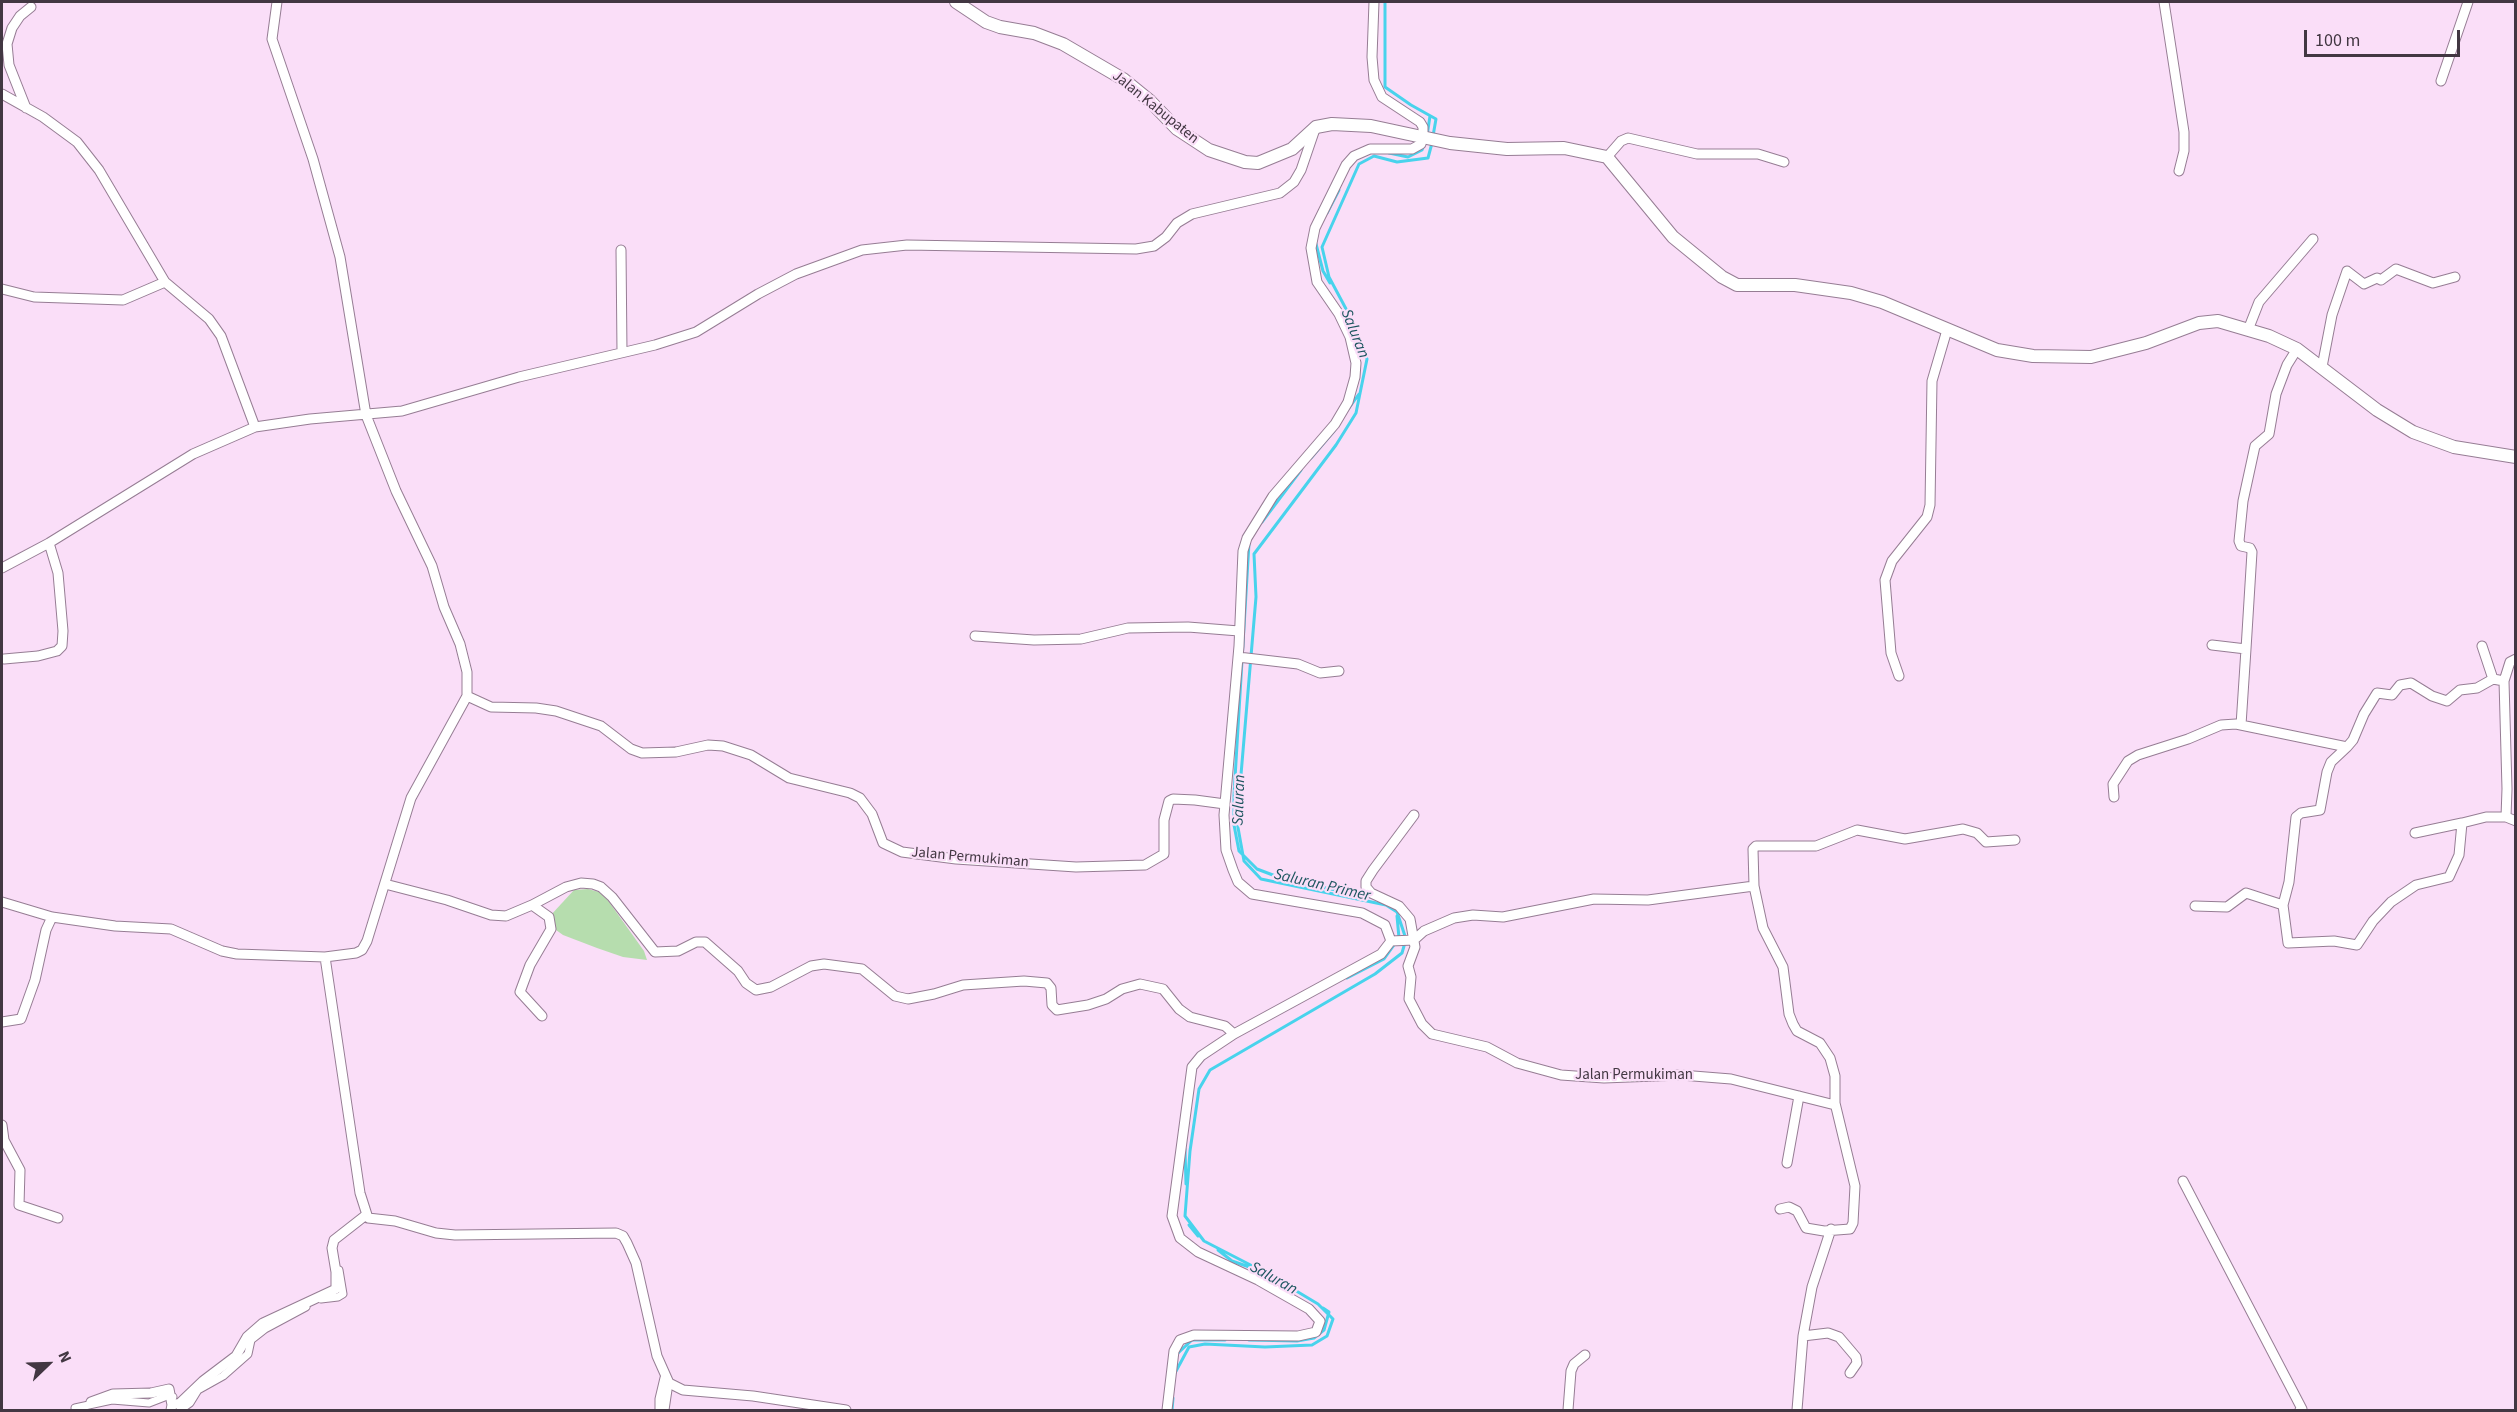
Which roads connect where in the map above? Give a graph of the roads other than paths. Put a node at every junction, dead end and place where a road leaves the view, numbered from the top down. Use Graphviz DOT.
graph roads {
  1 [pos="277,2"];
  2 [pos="956,2"];
  3 [pos="1374,2"];
  4 [pos="2163,2"];
  5 [pos="2468,2"];
  6 [pos="31,7"];
  7 [pos="2441,81"];
  8 [pos="2,94"];
  9 [pos="26,108"];
  10 [pos="1316,127"];
  11 [pos="1425,137"];
  12 [pos="1607,157"];
  13 [pos="1784,162"];
  14 [pos="2179,171"];
  15 [pos="2313,239"];
  16 [pos="621,250"];
  17 [pos="2455,277"];
  18 [pos="165,282"];
  19 [pos="2,289"];
  20 [pos="1947,330"];
  21 [pos="2248,330"];
  22 [pos="2297,349"];
  23 [pos="622,352"];
  24 [pos="2322,367"];
  25 [pos="366,416"];
  26 [pos="255,427"];
  27 [pos="2516,457"];
  28 [pos="49,543"];
  29 [pos="2,568"];
  30 [pos="1239,631"];
  31 [pos="975,636"];
  32 [pos="2212,645"];
  33 [pos="2482,646"];
  34 [pos="2246,649"];
  35 [pos="1240,658"];
  36 [pos="4,659"];
  37 [pos="2516,659"];
  38 [pos="1339,671"];
  39 [pos="1899,676"];
  40 [pos="2493,679"];
  41 [pos="2504,681"];
  42 [pos="467,696"];
  43 [pos="2241,725"];
  44 [pos="2347,747"];
  45 [pos="2114,797"];
  46 [pos="1225,804"];
  47 [pos="1414,815"];
  48 [pos="2511,819"];
  49 [pos="2462,823"];
  50 [pos="2415,833"];
  51 [pos="2015,840"];
  52 [pos="385,884"];
  53 [pos="1754,886"];
  54 [pos="2,902"];
  55 [pos="532,905"];
  56 [pos="2283,905"];
  57 [pos="2195,906"];
  58 [pos="52,916"];
  59 [pos="1412,940"];
  60 [pos="1393,941"];
  61 [pos="325,957"];
  62 [pos="542,1016"];
  63 [pos="2,1022"];
  64 [pos="1234,1034"];
  65 [pos="1799,1096"];
  66 [pos="1835,1106"];
  67 [pos="2,1125"];
  68 [pos="1787,1163"];
  69 [pos="2183,1181"];
  70 [pos="1780,1209"];
  71 [pos="367,1216"];
  72 [pos="58,1218"];
  73 [pos="1831,1229"];
  74 [pos="1803,1336"];
  75 [pos="1585,1355"];
  76 [pos="1850,1373"];
  77 [pos="667,1380"];
  78 [pos="91,1402"];
  79 [pos="174,1406"];
  80 [pos="75,1408"];
  81 [pos="660,1410"];
  82 [pos="665,1410"];
  83 [pos="846,1410"];
  84 [pos="1167,1410"];
  85 [pos="1568,1410"];
  86 [pos="1797,1410"];
  87 [pos="2300,1410"];
  1 -- 25 [label="street"];
  2 -- 10 [label="street, Jalan Kabupaten"];
  3 -- 11 [label="street"];
  4 -- 14 [label="street"];
  5 -- 7 [label="street"];
  6 -- 9 [label="street"];
  8 -- 9 [label="street"];
  9 -- 18 [label="street"];
  10 -- 11 [label="street"];
  10 -- 23 [label="street"];
  11 -- 12 [label="street"];
  11 -- 30 [label="street"];
  12 -- 13 [label="street"];
  12 -- 20 [label="street"];
  15 -- 21 [label="street"];
  16 -- 23 [label="street"];
  17 -- 24 [label="street"];
  18 -- 19 [label="street"];
  18 -- 26 [label="street"];
  20 -- 21 [label="street"];
  20 -- 39 [label="street"];
  21 -- 22 [label="street"];
  22 -- 24 [label="street"];
  22 -- 34 [label="street"];
  23 -- 25 [label="street"];
  24 -- 27 [label="street"];
  25 -- 26 [label="street"];
  25 -- 42 [label="street"];
  26 -- 28 [label="street"];
  28 -- 29 [label="street"];
  28 -- 36 [label="street"];
  30 -- 31 [label="street"];
  30 -- 35 [label="street"];
  32 -- 34 [label="street"];
  33 -- 40 [label="street"];
  34 -- 43 [label="street"];
  35 -- 38 [label="street"];
  35 -- 46 [label="street"];
  37 -- 41 [label="street"];
  40 -- 41 [label="street"];
  40 -- 44 [label="street"];
  41 -- 48 [label="street"];
  42 -- 46 [label="street, Jalan Permukiman"];
  42 -- 52 [label="street"];
  43 -- 44 [label="street"];
  43 -- 45 [label="street"];
  44 -- 56 [label="street"];
  46 -- 60 [label="street"];
  47 -- 59 [label="street, Jalan Permukiman"];
  48 -- 49 [label="street"];
  49 -- 50 [label="street"];
  49 -- 56 [label="street"];
  51 -- 53 [label="street"];
  52 -- 55 [label="street"];
  52 -- 61 [label="street"];
  53 -- 59 [label="street"];
  53 -- 66 [label="street"];
  54 -- 58 [label="street"];
  55 -- 62 [label="street"];
  55 -- 64 [label="street"];
  56 -- 57 [label="street"];
  58 -- 61 [label="street"];
  58 -- 63 [label="street"];
  59 -- 60 [label="street"];
  59 -- 65 [label="street, Jalan Permukiman"];
  60 -- 64 [label="street"];
  61 -- 71 [label="street"];
  64 -- 84 [label="street"];
  65 -- 66 [label="street, Jalan Permukiman"];
  65 -- 68 [label="street"];
  66 -- 73 [label="street"];
  67 -- 72 [label="street"];
  69 -- 87 [label="street"];
  70 -- 73 [label="street"];
  71 -- 77 [label="street"];
  71 -- 79 [label="street"];
  73 -- 74 [label="street"];
  74 -- 76 [label="street"];
  74 -- 86 [label="street"];
  75 -- 85 [label="street"];
  77 -- 81 [label="street"];
  77 -- 82 [label="street"];
  77 -- 83 [label="street"];
  78 -- 79 [label="street"];
  79 -- 80 [label="street"];
}
